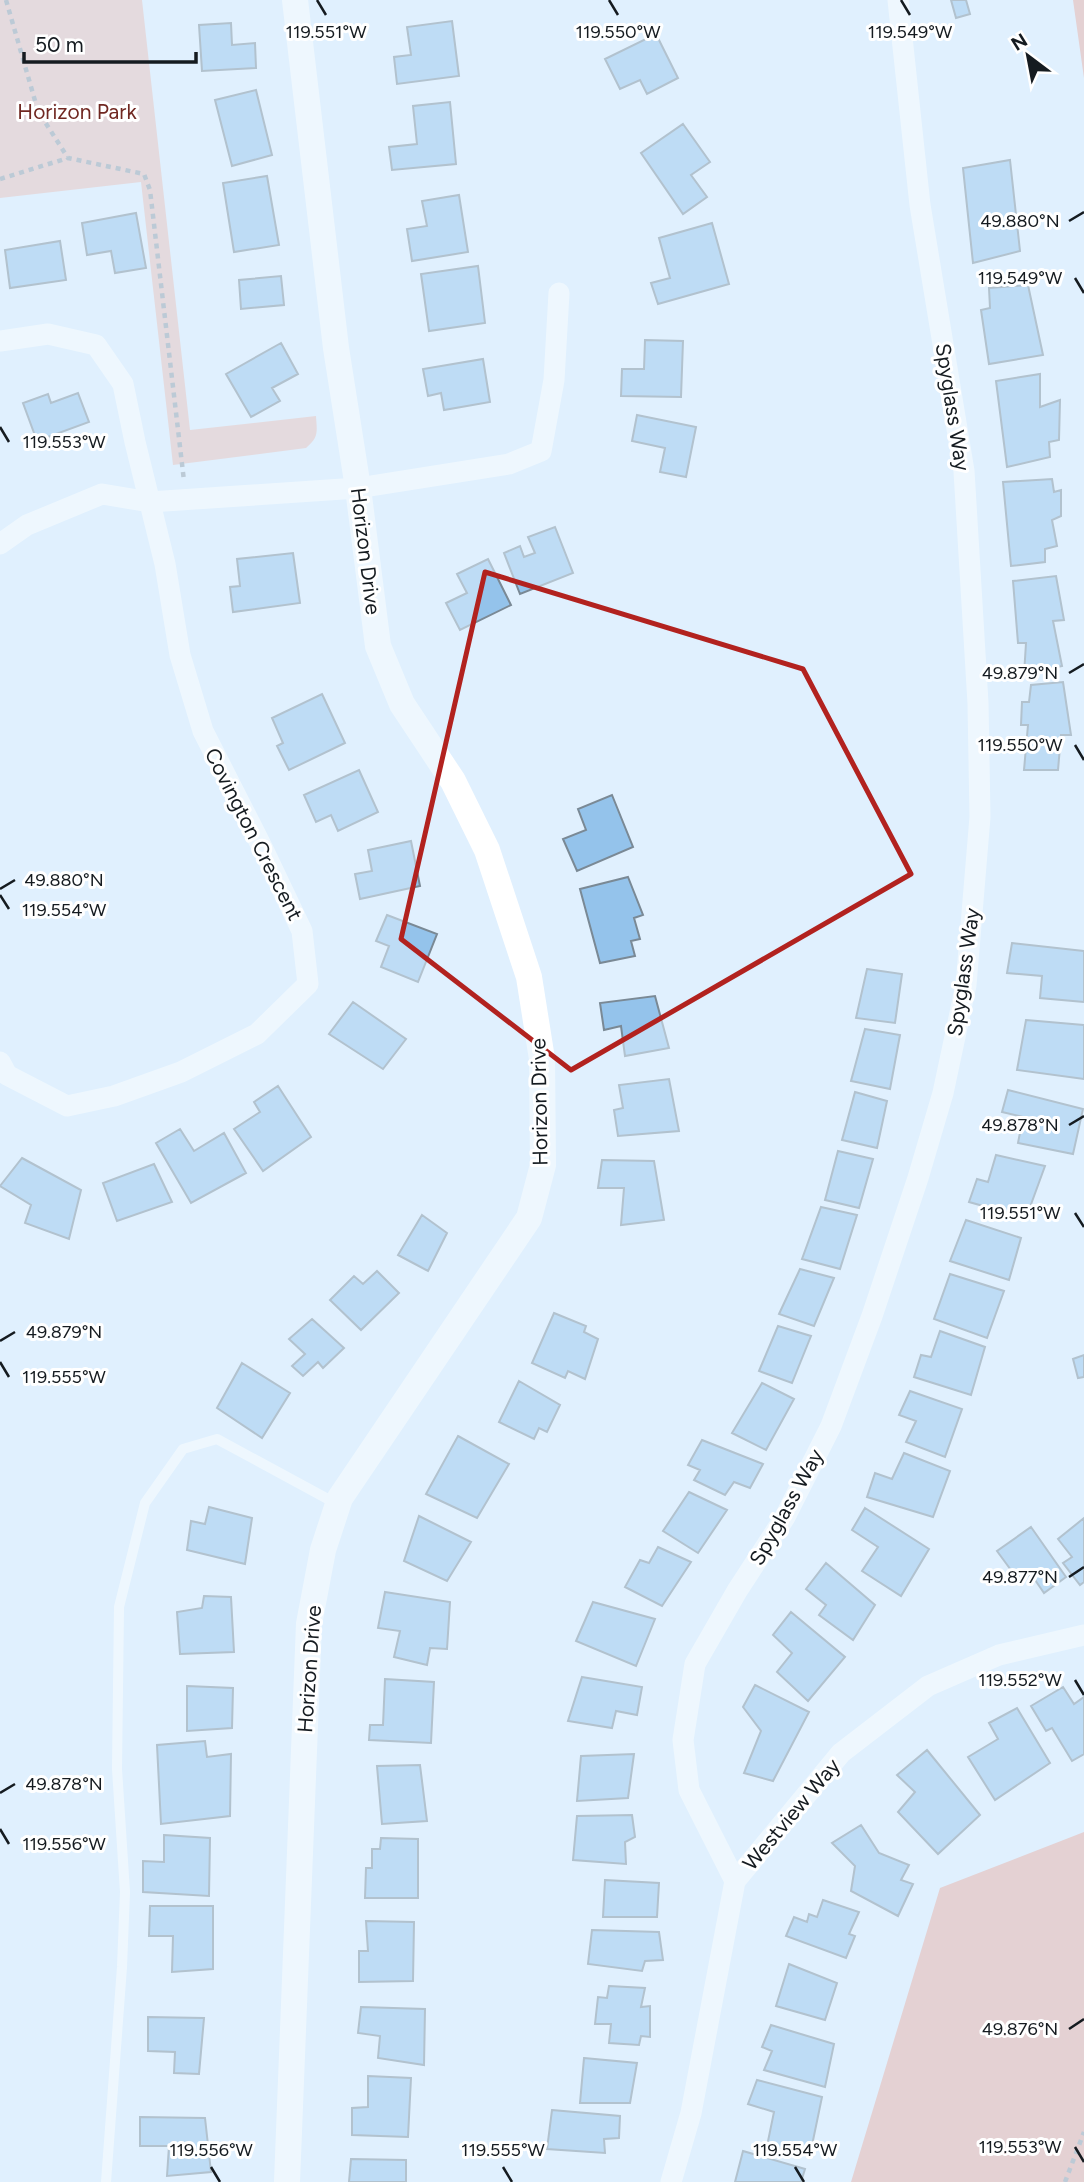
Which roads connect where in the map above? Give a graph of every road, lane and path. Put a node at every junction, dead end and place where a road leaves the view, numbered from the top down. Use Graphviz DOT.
graph roads {
  1 [pos="6,0"];
  2 [pos="295,0"];
  3 [pos="898,0"];
  4 [pos="68,158"];
  5 [pos="0,179"];
  6 [pos="559,293"];
  7 [pos="0,341"];
  8 [pos="358,488"];
  9 [pos="187,499"];
  10 [pos="150,502"];
  11 [pos="0,544"];
  12 [pos="0,1062"];
  13 [pos="338,1504"];
  14 [pos="1084,1634"];
  15 [pos="735,1881"];
  16 [pos="1084,2132"];
  17 [pos="106,2182"];
  18 [pos="286,2182"];
  19 [pos="671,2182"];
  20 [pos="1065,2182"];
  1 -- 4 [label="path"];
  2 -- 8 [label="street, Horizon Drive"];
  3 -- 15 [label="street, Spyglass Way"];
  4 -- 5 [label="path"];
  4 -- 9 [label="path"];
  6 -- 8 [label="street"];
  7 -- 10 [label="street"];
  8 -- 9 [label="street"];
  8 -- 13 [label="street, Horizon Drive"];
  9 -- 10 [label="street"];
  10 -- 11 [label="street"];
  10 -- 12 [label="street, Covington Crescent"];
  13 -- 17 [label="lane"];
  13 -- 18 [label="street, Horizon Drive"];
  14 -- 15 [label="street, Westview Way"];
  15 -- 19 [label="street, Westview Way"];
  16 -- 20 [label="path"];
}
